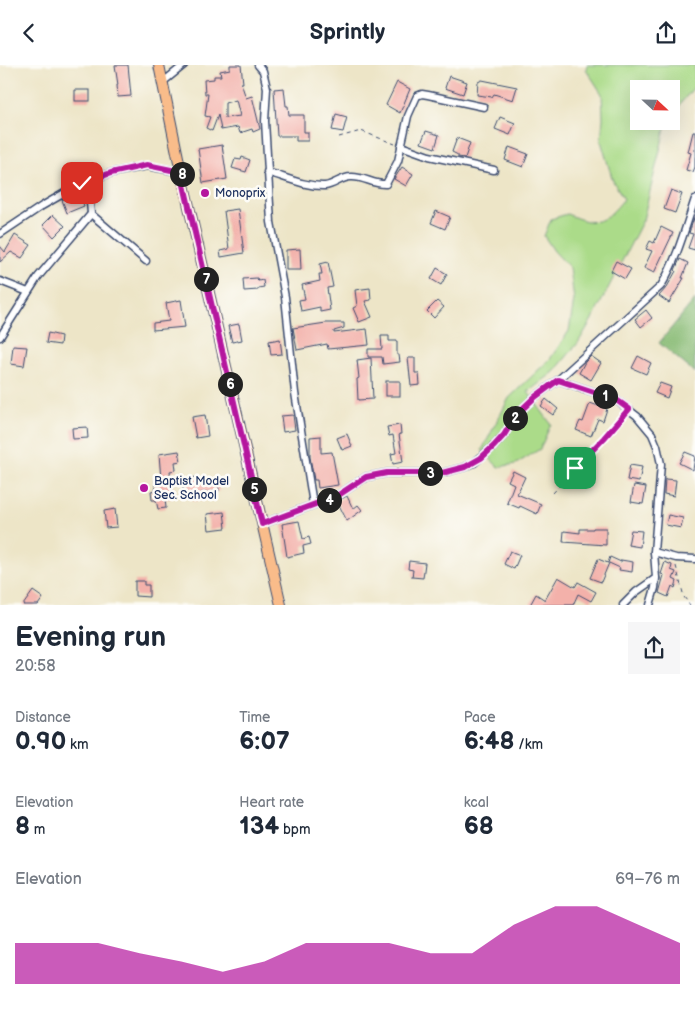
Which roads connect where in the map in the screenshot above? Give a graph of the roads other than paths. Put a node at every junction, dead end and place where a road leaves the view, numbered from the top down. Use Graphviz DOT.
graph roads {
  1 [pos="159,65"];
  2 [pos="184,65"];
  3 [pos="258,65"];
  4 [pos="163,82"];
  5 [pos="484,107"];
  6 [pos="401,146"];
  7 [pos="494,170"];
  8 [pos="181,172"];
  9 [pos="267,172"];
  10 [pos="82,183"];
  11 [pos="695,199"];
  12 [pos="91,214"];
  13 [pos="0,234"];
  14 [pos="146,261"];
  15 [pos="0,281"];
  16 [pos="28,292"];
  17 [pos="0,337"];
  18 [pos="558,380"];
  19 [pos="313,504"];
  20 [pos="262,524"];
  21 [pos="654,552"];
  22 [pos="695,559"];
  23 [pos="656,578"];
  24 [pos="281,605"];
  25 [pos="623,605"];
  26 [pos="650,605"];
  1 -- 4 [label="main road"];
  2 -- 4 [label="street"];
  3 -- 9 [label="street"];
  4 -- 8 [label="main road"];
  5 -- 6 [label="street"];
  6 -- 7 [label="street"];
  6 -- 9 [label="street"];
  8 -- 10 [label="street"];
  8 -- 20 [label="main road"];
  9 -- 19 [label="street"];
  10 -- 12 [label="street"];
  10 -- 13 [label="street"];
  11 -- 18 [label="street"];
  12 -- 14 [label="street"];
  12 -- 16 [label="street"];
  15 -- 16 [label="street"];
  16 -- 17 [label="street"];
  18 -- 19 [label="street"];
  18 -- 21 [label="street"];
  19 -- 20 [label="street"];
  20 -- 24 [label="main road"];
  21 -- 22 [label="street"];
  21 -- 23 [label="street"];
  23 -- 25 [label="street"];
  23 -- 26 [label="street"];
}
